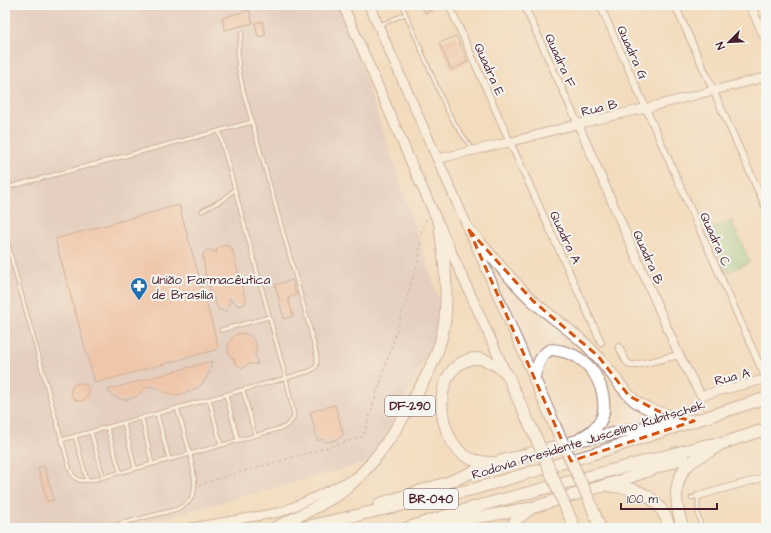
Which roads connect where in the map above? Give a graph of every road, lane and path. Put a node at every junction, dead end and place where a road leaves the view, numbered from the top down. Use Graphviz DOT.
graph roads {
  1 [pos="343,5"];
  2 [pos="369,5"];
  3 [pos="402,5"];
  4 [pos="449,5"];
  5 [pos="524,5"];
  6 [pos="600,5"];
  7 [pos="675,5"];
  8 [pos="750,5"];
  9 [pos="406,14"];
  10 [pos="378,26"];
  11 [pos="242,33"];
  12 [pos="766,40"];
  13 [pos="766,77"];
  14 [pos="714,90"];
  15 [pos="646,108"];
  16 [pos="252,122"];
  17 [pos="578,124"];
  18 [pos="219,130"];
  19 [pos="510,142"];
  20 [pos="473,151"];
  21 [pos="437,159"];
  22 [pos="5,188"];
  23 [pos="235,189"];
  24 [pos="431,207"];
  25 [pos="766,208"];
  26 [pos="202,211"];
  27 [pos="440,228"];
  28 [pos="469,230"];
  29 [pos="5,235"];
  30 [pos="269,317"];
  31 [pos="221,330"];
  32 [pos="601,342"];
  33 [pos="619,347"];
  34 [pos="679,354"];
  35 [pos="506,374"];
  36 [pos="286,378"];
  37 [pos="534,378"];
  38 [pos="766,379"];
  39 [pos="243,390"];
  40 [pos="226,395"];
  41 [pos="703,395"];
  42 [pos="766,398"];
  43 [pos="209,399"];
  44 [pos="177,408"];
  45 [pos="157,414"];
  46 [pos="142,418"];
  47 [pos="696,420"];
  48 [pos="124,423"];
  49 [pos="107,427"];
  50 [pos="766,429"];
  51 [pos="91,432"];
  52 [pos="255,435"];
  53 [pos="75,436"];
  54 [pos="61,440"];
  55 [pos="238,440"];
  56 [pos="579,440"];
  57 [pos="723,443"];
  58 [pos="221,445"];
  59 [pos="190,454"];
  60 [pos="169,459"];
  61 [pos="494,463"];
  62 [pos="152,464"];
  63 [pos="136,468"];
  64 [pos="120,472"];
  65 [pos="360,475"];
  66 [pos="103,477"];
  67 [pos="766,477"];
  68 [pos="87,480"];
  69 [pos="604,486"];
  70 [pos="195,488"];
  71 [pos="694,497"];
  72 [pos="531,508"];
  73 [pos="359,515"];
  74 [pos="104,528"];
  75 [pos="189,528"];
  76 [pos="274,528"];
  77 [pos="300,528"];
  78 [pos="407,528"];
  79 [pos="418,528"];
  80 [pos="511,528"];
  81 [pos="575,528"];
  82 [pos="600,528"];
  83 [pos="670,528"];
  84 [pos="683,528"];
  85 [pos="702,528"];
  1 -- 24 [label="main road, DF-290"];
  2 -- 10 [label="main road"];
  3 -- 9 [label="lane"];
  4 -- 19 [label="street, Quadra E"];
  5 -- 17 [label="street, Quadra F"];
  6 -- 15 [label="street, Quadra G"];
  7 -- 14 [label="street"];
  8 -- 12 [label="street"];
  9 -- 10 [label="lane"];
  9 -- 20 [label="lane"];
  10 -- 21 [label="main road"];
  11 -- 16 [label="lane"];
  13 -- 14 [label="street, Rua B"];
  14 -- 15 [label="street, Rua B"];
  14 -- 25 [label="street"];
  15 -- 17 [label="street, Rua B"];
  15 -- 38 [label="street, Quadra C"];
  16 -- 18 [label="lane"];
  16 -- 36 [label="lane"];
  17 -- 19 [label="street, Rua B"];
  17 -- 34 [label="street, Quadra B"];
  18 -- 22 [label="lane"];
  18 -- 23 [label="lane"];
  19 -- 20 [label="street, Rua B"];
  19 -- 32 [label="street, Quadra A"];
  20 -- 21 [label="street, Rua B"];
  21 -- 28 [label="main road"];
  23 -- 26 [label="lane"];
  23 -- 30 [label="lane"];
  24 -- 27 [label="main road, DF-290"];
  24 -- 70 [label="path"];
  27 -- 35 [label="main road, DF-290"];
  27 -- 65 [label="highway, DF-290"];
  28 -- 37 [label="main road"];
  28 -- 47 [label="highway"];
  29 -- 54 [label="lane"];
  30 -- 31 [label="lane"];
  30 -- 36 [label="lane"];
  33 -- 34 [label="street"];
  34 -- 41 [label="street, Quadra B"];
  35 -- 61 [label="highway"];
  35 -- 81 [label="highway, DF-290, bridge"];
  36 -- 39 [label="lane"];
  36 -- 52 [label="lane"];
  37 -- 56 [label="highway"];
  37 -- 82 [label="highway, bridge"];
  38 -- 41 [label="street, Rua A"];
  39 -- 40 [label="lane"];
  39 -- 52 [label="lane"];
  40 -- 43 [label="lane"];
  40 -- 55 [label="lane"];
  41 -- 47 [label="path"];
  42 -- 47 [label="highway, Rodovia Presidente Juscelino Kubitschek / BR-040"];
  43 -- 44 [label="lane"];
  43 -- 58 [label="lane"];
  44 -- 45 [label="lane"];
  44 -- 59 [label="lane"];
  45 -- 46 [label="lane"];
  45 -- 60 [label="lane"];
  46 -- 48 [label="lane"];
  46 -- 62 [label="lane"];
  47 -- 56 [label="highway"];
  47 -- 73 [label="highway, Rodovia Presidente Juscelino Kubitschek / BR-040"];
  48 -- 49 [label="lane"];
  48 -- 63 [label="lane"];
  49 -- 51 [label="lane"];
  49 -- 64 [label="lane"];
  50 -- 57 [label="highway, BR-040"];
  51 -- 53 [label="lane"];
  51 -- 66 [label="lane"];
  52 -- 55 [label="lane"];
  53 -- 54 [label="lane"];
  53 -- 68 [label="lane"];
  54 -- 68 [label="lane"];
  55 -- 58 [label="lane"];
  56 -- 61 [label="highway"];
  57 -- 69 [label="highway"];
  57 -- 78 [label="highway, BR-040"];
  57 -- 84 [label="highway"];
  58 -- 59 [label="lane"];
  59 -- 60 [label="lane"];
  59 -- 70 [label="lane"];
  60 -- 62 [label="lane"];
  61 -- 73 [label="highway"];
  62 -- 63 [label="lane"];
  63 -- 64 [label="lane"];
  64 -- 66 [label="lane"];
  65 -- 75 [label="street"];
  65 -- 76 [label="highway, DF-290"];
  66 -- 68 [label="lane"];
  67 -- 71 [label="street"];
  69 -- 72 [label="highway"];
  69 -- 83 [label="highway"];
  70 -- 74 [label="lane"];
  71 -- 85 [label="lane"];
  72 -- 79 [label="highway"];
  72 -- 80 [label="highway"];
  73 -- 77 [label="highway, Rodovia Presidente Juscelino Kubitschek / BR-040"];
}
